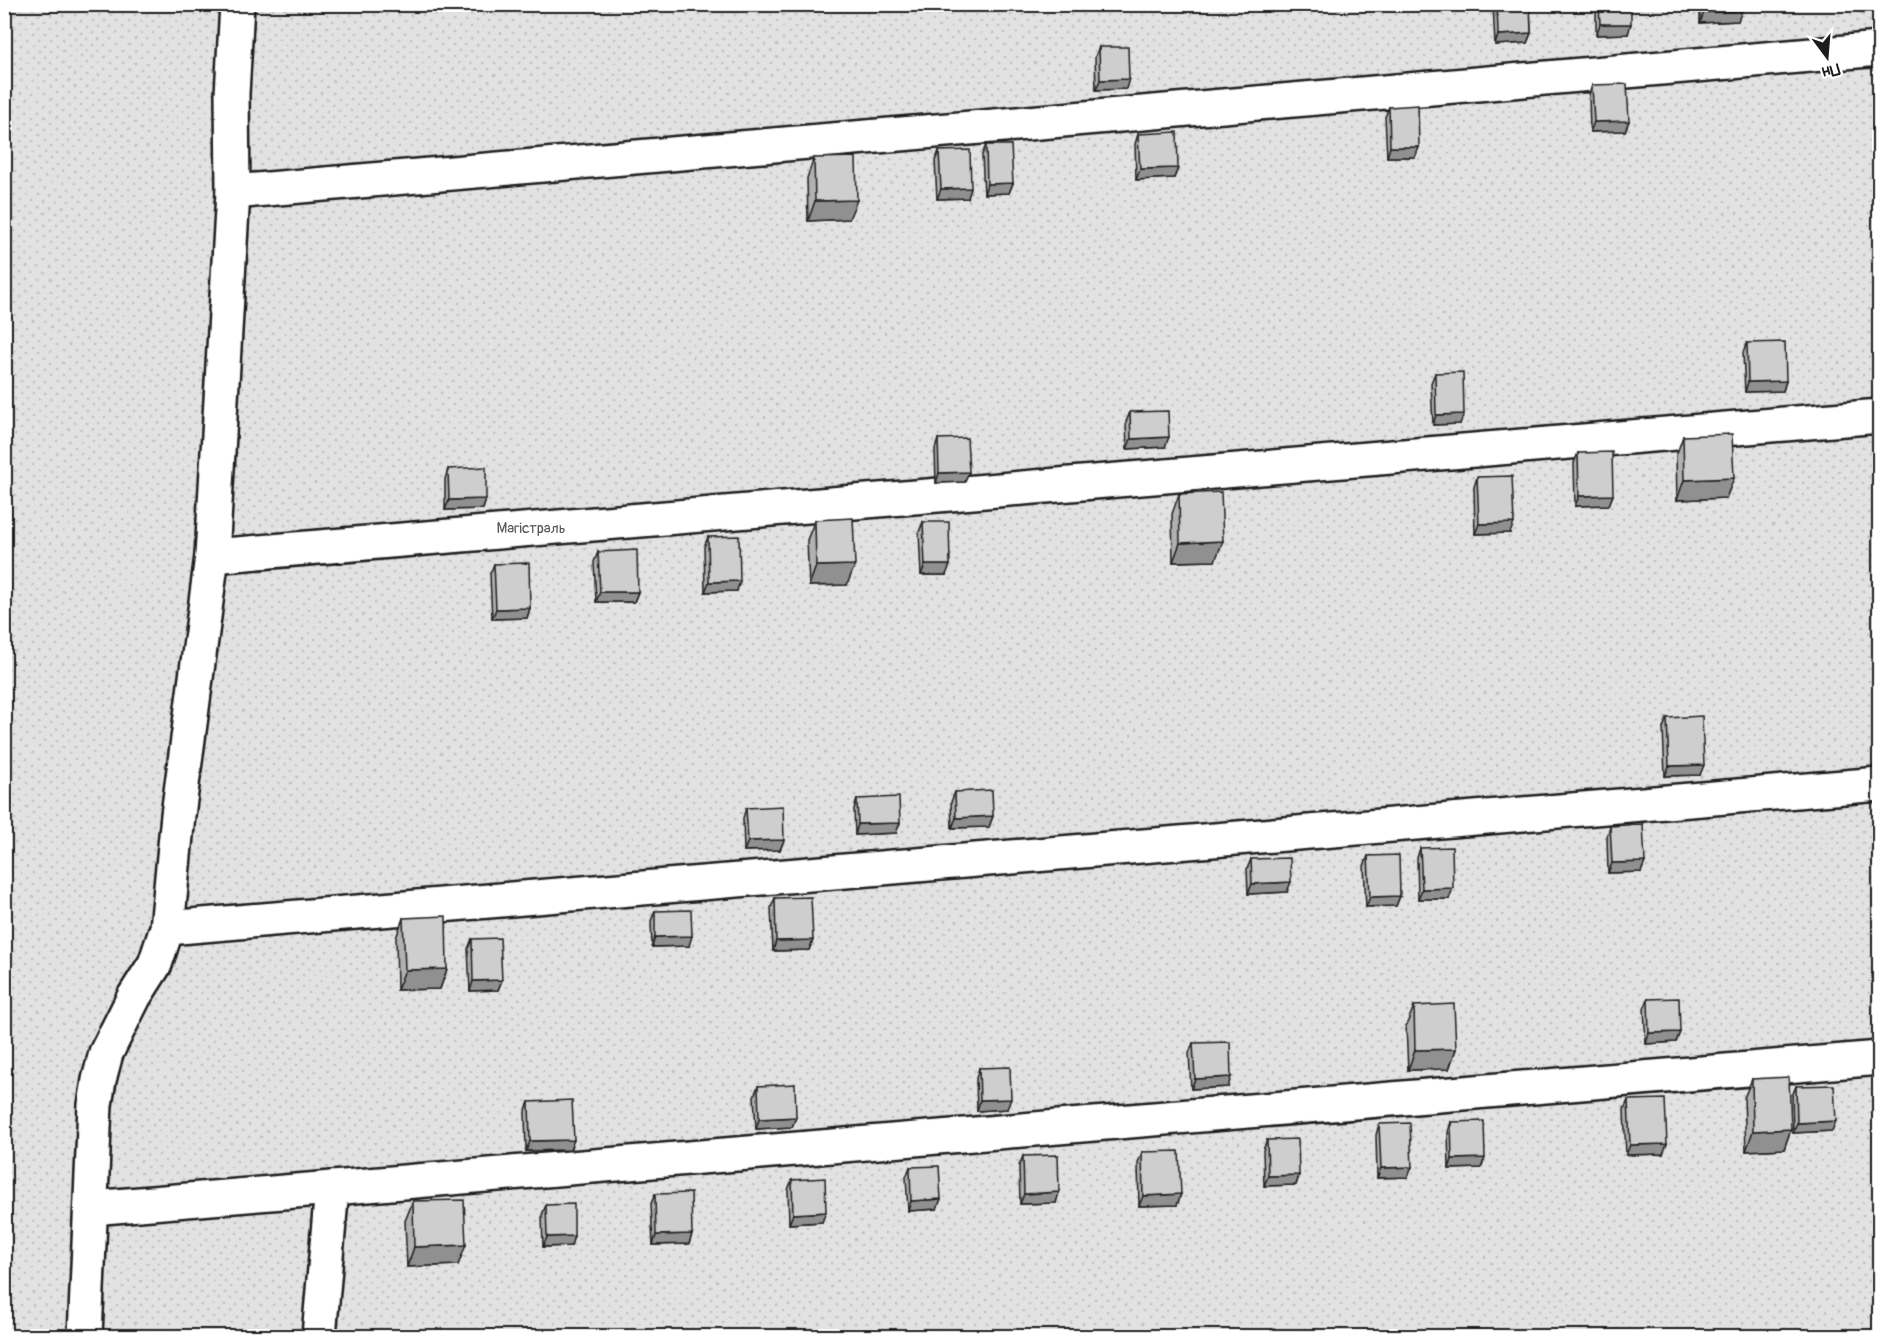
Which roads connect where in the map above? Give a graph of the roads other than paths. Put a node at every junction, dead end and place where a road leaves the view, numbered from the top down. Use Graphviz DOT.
graph roads {
  1 [pos="237,4"];
  2 [pos="1880,49"];
  3 [pos="233,192"];
  4 [pos="1880,416"];
  5 [pos="212,556"];
  6 [pos="1880,784"];
  7 [pos="168,928"];
  8 [pos="1880,1058"];
  9 [pos="332,1188"];
  10 [pos="91,1208"];
  11 [pos="85,1336"];
  12 [pos="320,1336"];
  1 -- 3 [label="lane"];
  2 -- 3 [label="lane"];
  3 -- 5 [label="lane"];
  4 -- 5 [label="lane"];
  5 -- 7 [label="lane"];
  6 -- 7 [label="lane"];
  7 -- 10 [label="lane"];
  8 -- 9 [label="lane"];
  9 -- 10 [label="lane"];
  9 -- 12 [label="lane"];
  10 -- 11 [label="lane"];
}
